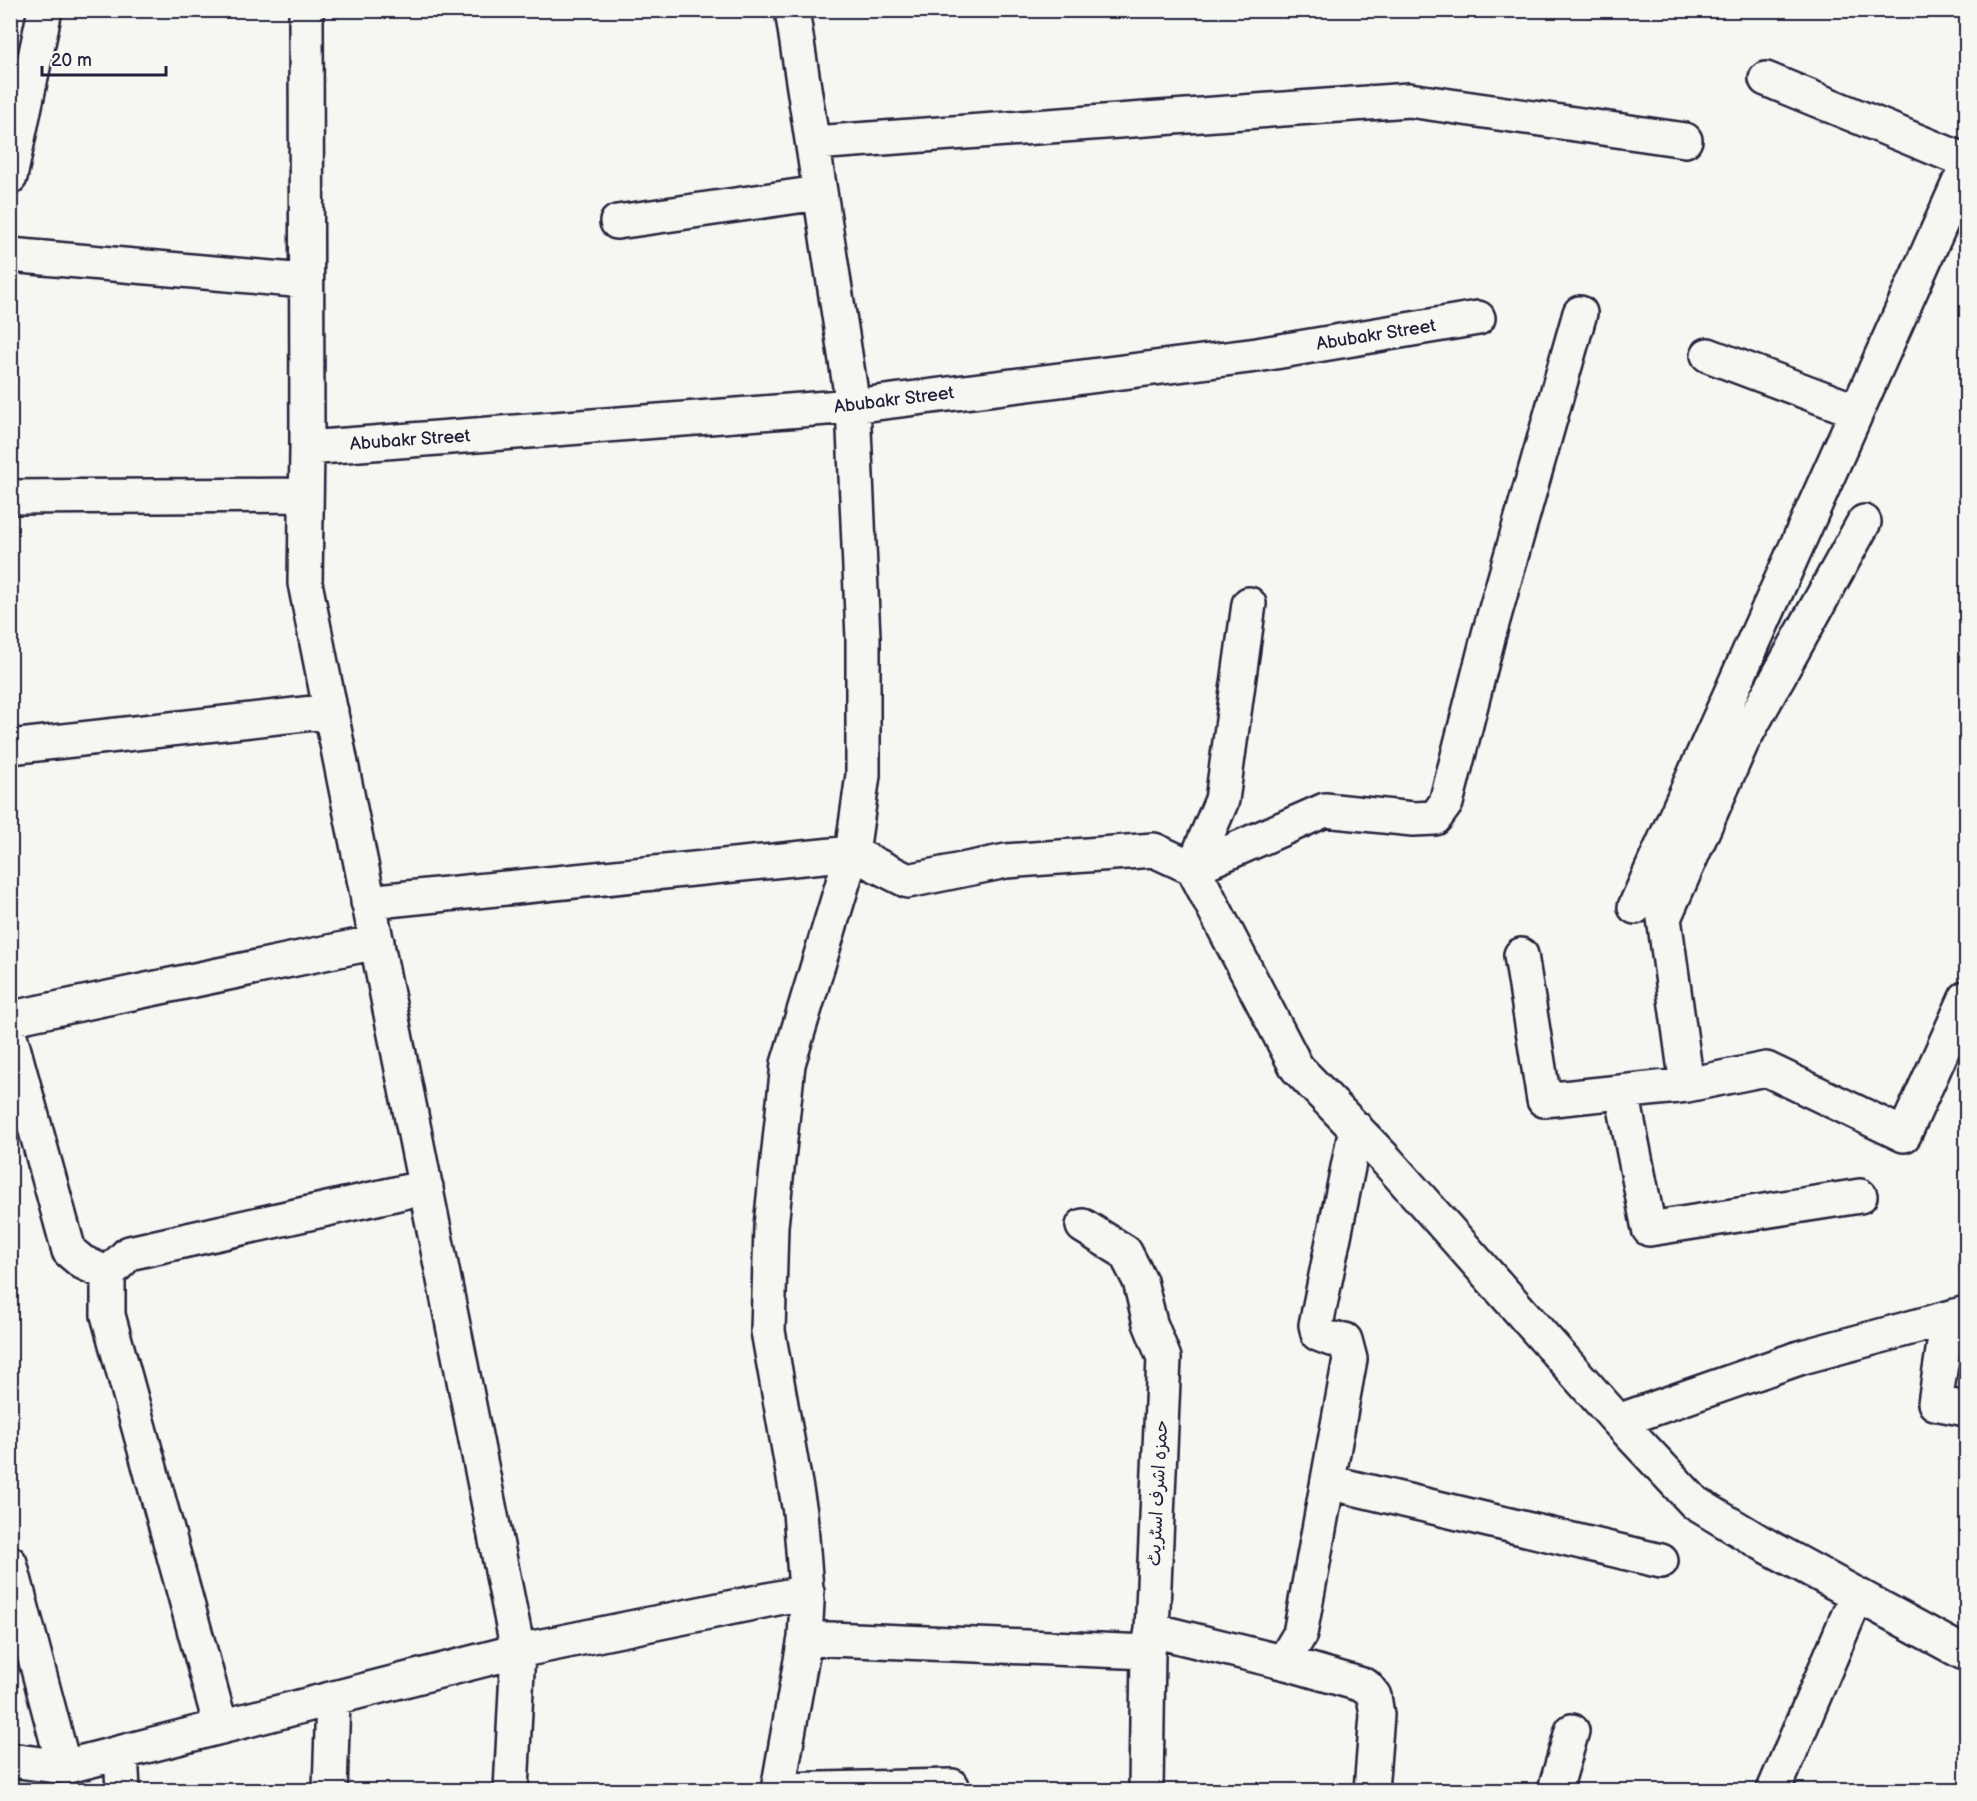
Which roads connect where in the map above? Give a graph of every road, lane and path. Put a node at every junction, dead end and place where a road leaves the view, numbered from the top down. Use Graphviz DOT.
graph roads {
  1 [pos="45,10"];
  2 [pos="306,10"];
  3 [pos="792,10"];
  4 [pos="20,79"];
  5 [pos="1766,79"];
  6 [pos="1685,140"];
  7 [pos="814,143"];
  8 [pos="1966,161"];
  9 [pos="1966,167"];
  10 [pos="10,177"];
  11 [pos="819,193"];
  12 [pos="617,222"];
  13 [pos="10,255"];
  14 [pos="305,281"];
  15 [pos="1580,313"];
  16 [pos="1478,318"];
  17 [pos="1708,355"];
  18 [pos="853,406"];
  19 [pos="1857,411"];
  20 [pos="307,448"];
  21 [pos="305,495"];
  22 [pos="10,497"];
  23 [pos="1864,522"];
  24 [pos="1249,604"];
  25 [pos="330,711"];
  26 [pos="10,747"];
  27 [pos="852,853"];
  28 [pos="1193,868"];
  29 [pos="368,902"];
  30 [pos="1635,907"];
  31 [pos="376,942"];
  32 [pos="1521,955"];
  33 [pos="1966,998"];
  34 [pos="10,1022"];
  35 [pos="10,1036"];
  36 [pos="1687,1085"];
  37 [pos="1622,1092"];
  38 [pos="1356,1128"];
  39 [pos="426,1186"];
  40 [pos="1860,1196"];
  41 [pos="1083,1226"];
  42 [pos="108,1274"];
  43 [pos="1957,1316"];
  44 [pos="1966,1409"];
  45 [pos="1618,1420"];
  46 [pos="1328,1482"];
  47 [pos="1660,1561"];
  48 [pos="10,1563"];
  49 [pos="807,1592"];
  50 [pos="1857,1595"];
  51 [pos="805,1638"];
  52 [pos="1150,1641"];
  53 [pos="518,1651"];
  54 [pos="1966,1654"];
  55 [pos="1290,1664"];
  56 [pos="333,1699"];
  57 [pos="221,1727"];
  58 [pos="1572,1731"];
  59 [pos="121,1753"];
  60 [pos="10,1760"];
  61 [pos="64,1767"];
  62 [pos="952,1786"];
  63 [pos="778,1790"];
  64 [pos="123,1791"];
  65 [pos="330,1791"];
  66 [pos="511,1791"];
  67 [pos="1146,1791"];
  68 [pos="1371,1791"];
  69 [pos="1555,1791"];
  70 [pos="1774,1791"];
  1 -- 4 [label="street"];
  2 -- 14 [label="street"];
  3 -- 7 [label="street"];
  4 -- 10 [label="street"];
  5 -- 8 [label="street"];
  6 -- 7 [label="street"];
  7 -- 11 [label="street"];
  9 -- 19 [label="street"];
  11 -- 12 [label="street"];
  11 -- 18 [label="street"];
  13 -- 14 [label="street"];
  14 -- 20 [label="street"];
  15 -- 28 [label="street"];
  16 -- 18 [label="street, Abubakr Street"];
  17 -- 19 [label="street"];
  18 -- 20 [label="street, Abubakr Street"];
  18 -- 27 [label="street"];
  19 -- 30 [label="street"];
  20 -- 21 [label="street"];
  21 -- 22 [label="street"];
  21 -- 25 [label="street"];
  23 -- 36 [label="street"];
  24 -- 28 [label="street"];
  25 -- 26 [label="street"];
  25 -- 29 [label="street"];
  27 -- 28 [label="street"];
  27 -- 29 [label="street"];
  27 -- 49 [label="street"];
  28 -- 38 [label="street"];
  29 -- 31 [label="street"];
  31 -- 34 [label="street"];
  31 -- 39 [label="street"];
  32 -- 37 [label="street"];
  33 -- 36 [label="street"];
  35 -- 42 [label="street"];
  36 -- 37 [label="street"];
  37 -- 40 [label="street"];
  38 -- 45 [label="street"];
  38 -- 46 [label="street"];
  39 -- 42 [label="street"];
  39 -- 53 [label="street"];
  41 -- 52 [label="street, حمزہ اشرف اسٹریٹ"];
  42 -- 57 [label="street"];
  43 -- 44 [label="street"];
  43 -- 45 [label="street"];
  45 -- 50 [label="street"];
  46 -- 47 [label="street"];
  46 -- 55 [label="street"];
  48 -- 61 [label="street"];
  49 -- 51 [label="street"];
  49 -- 53 [label="street"];
  50 -- 54 [label="street"];
  50 -- 70 [label="street"];
  51 -- 52 [label="street"];
  51 -- 63 [label="street"];
  52 -- 55 [label="street"];
  52 -- 67 [label="street, حمزہ اشرف اسٹریٹ"];
  53 -- 56 [label="street"];
  53 -- 66 [label="street"];
  55 -- 68 [label="street"];
  56 -- 57 [label="street"];
  56 -- 65 [label="street"];
  57 -- 59 [label="street"];
  58 -- 69 [label="street"];
  59 -- 61 [label="street"];
  59 -- 64 [label="street"];
  60 -- 61 [label="street"];
  62 -- 63 [label="street"];
}
